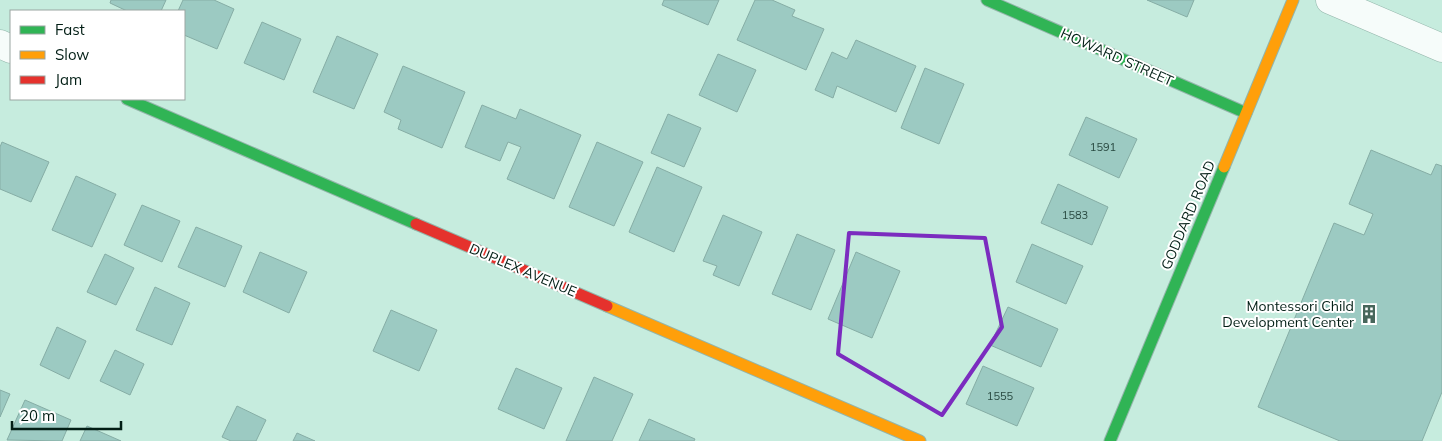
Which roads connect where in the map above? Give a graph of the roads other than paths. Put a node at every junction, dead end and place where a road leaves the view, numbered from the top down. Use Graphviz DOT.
graph roads {
  1 [pos="987,0"];
  2 [pos="1293,0"];
  3 [pos="1330,0"];
  4 [pos="1442,48"];
  5 [pos="129,100"];
  6 [pos="1246,113"];
  7 [pos="920,441"];
  8 [pos="1110,441"];
  1 -- 6 [label="street, HOWARD STREET"];
  2 -- 6 [label="street, GODDARD ROAD"];
  3 -- 4 [label="street"];
  5 -- 7 [label="street, DUPLEX AVENUE"];
  6 -- 8 [label="street, GODDARD ROAD"];
}
